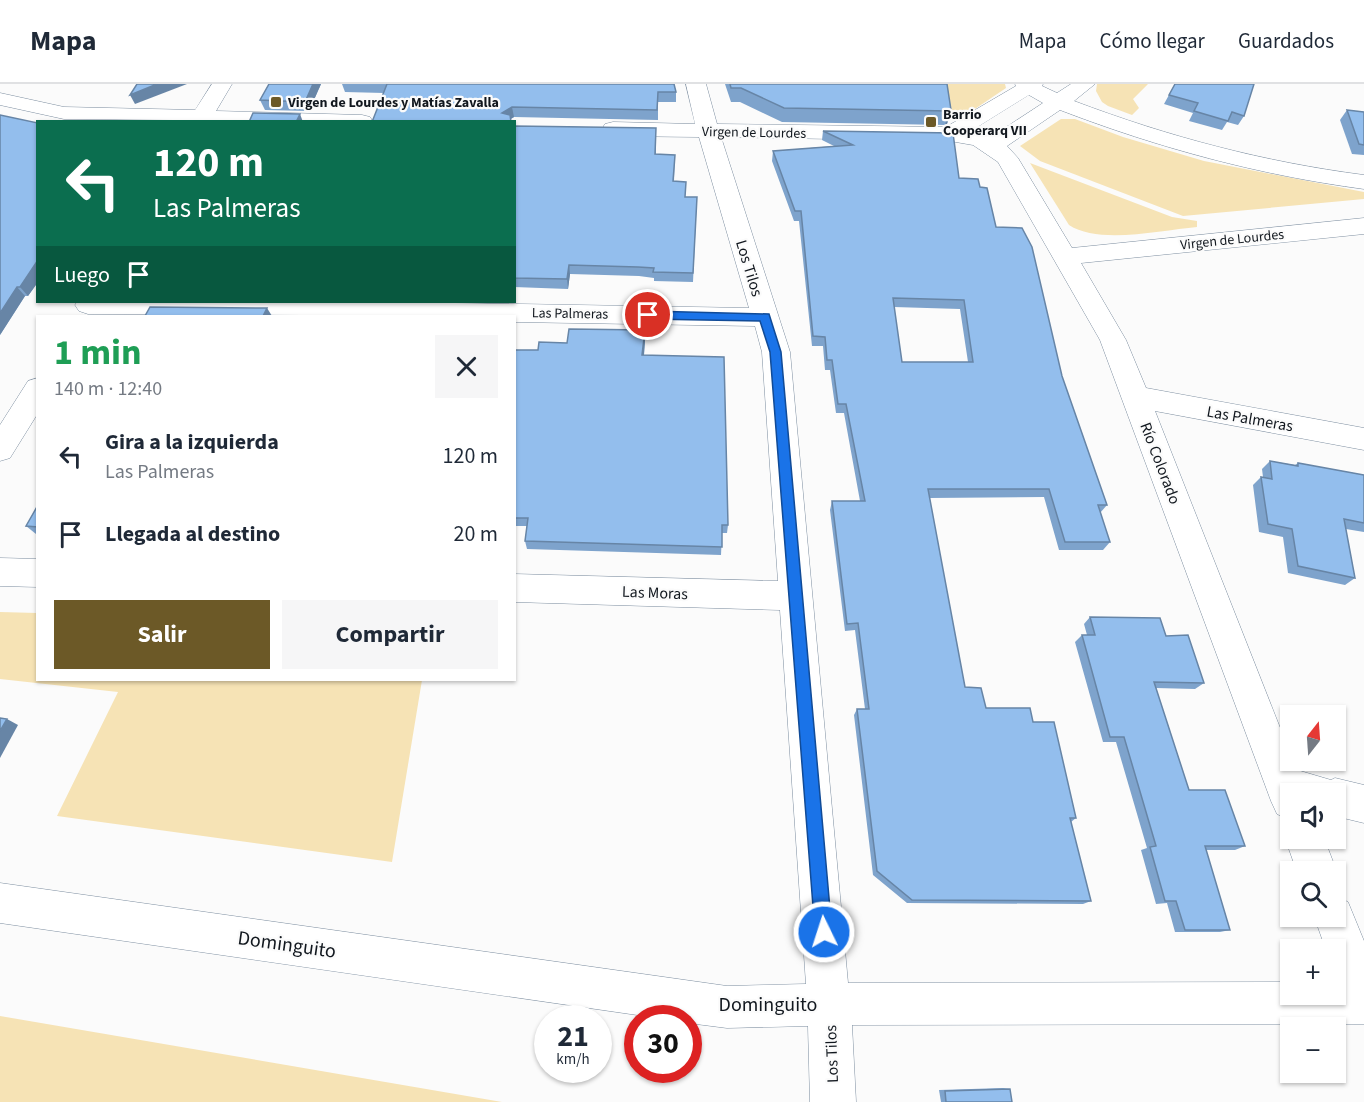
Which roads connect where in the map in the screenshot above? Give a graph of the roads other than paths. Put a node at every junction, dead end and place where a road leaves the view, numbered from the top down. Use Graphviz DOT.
graph roads {
  1 [pos="222,84"];
  2 [pos="696,84"];
  3 [pos="1085,84"];
  4 [pos="1029,85"];
  5 [pos="0,99"];
  6 [pos="1058,102"];
  7 [pos="201,119"];
  8 [pos="255,120"];
  9 [pos="595,128"];
  10 [pos="708,131"];
  11 [pos="950,134"];
  12 [pos="992,146"];
  13 [pos="1364,182"];
  14 [pos="1364,226"];
  15 [pos="1065,257"];
  16 [pos="86,308"];
  17 [pos="765,317"];
  18 [pos="36,391"];
  19 [pos="1135,397"];
  20 [pos="1364,439"];
  21 [pos="0,450"];
  22 [pos="0,572"];
  23 [pos="36,573"];
  24 [pos="516,588"];
  25 [pos="796,596"];
  26 [pos="1294,783"];
  27 [pos="1346,800"];
  28 [pos="1364,804"];
  29 [pos="0,903"];
  30 [pos="1338,927"];
  31 [pos="1364,996"];
  32 [pos="1364,1003"];
  33 [pos="829,1004"];
  34 [pos="833,1102"];
  1 -- 7 [label="street"];
  2 -- 10 [label="street, Los Tilos"];
  3 -- 6 [label="street"];
  4 -- 6 [label="street"];
  4 -- 11 [label="street"];
  5 -- 7 [label="street"];
  6 -- 12 [label="street"];
  6 -- 13 [label="street"];
  7 -- 8 [label="street"];
  9 -- 10 [label="street, Virgen de Lourdes"];
  10 -- 11 [label="street, Virgen de Lourdes"];
  10 -- 17 [label="street, Los Tilos"];
  11 -- 12 [label="street, Virgen de Lourdes"];
  12 -- 15 [label="street, Río Colorado"];
  14 -- 15 [label="street, Virgen de Lourdes"];
  15 -- 19 [label="street, Río Colorado"];
  16 -- 17 [label="street, Las Palmeras"];
  17 -- 25 [label="street, Los Tilos"];
  18 -- 21 [label="street"];
  19 -- 20 [label="street, Las Palmeras"];
  19 -- 26 [label="street, Río Colorado"];
  22 -- 23 [label="street"];
  24 -- 25 [label="street, Las Moras"];
  25 -- 33 [label="street, Los Tilos"];
  27 -- 28 [label="street"];
  29 -- 33 [label="street, Dominguito"];
  30 -- 31 [label="street"];
  32 -- 33 [label="street, Dominguito"];
  33 -- 34 [label="street, Los Tilos"];
}
